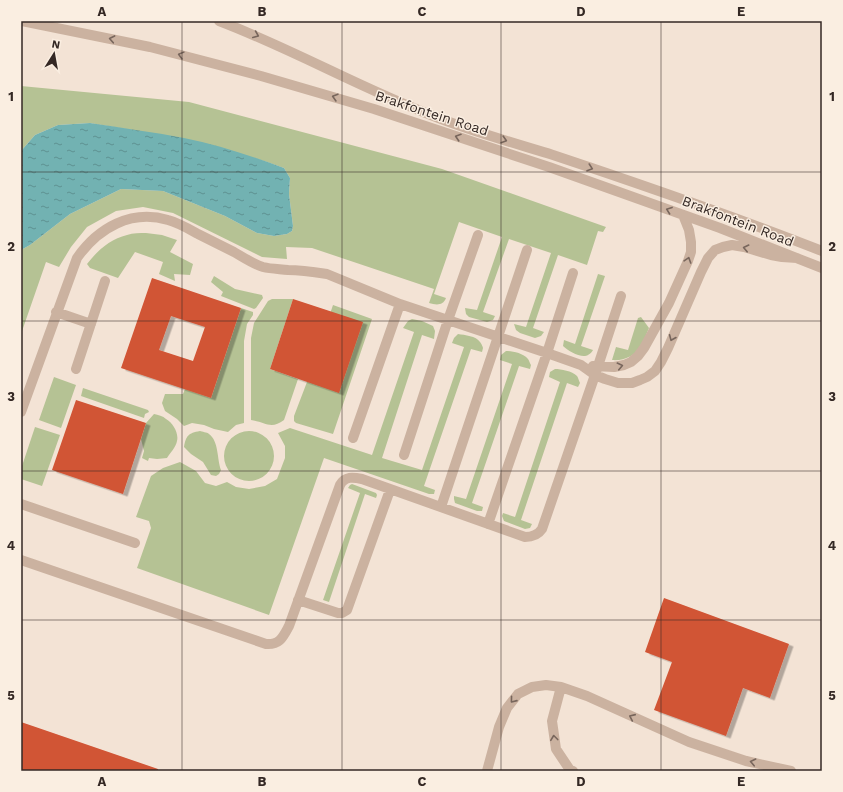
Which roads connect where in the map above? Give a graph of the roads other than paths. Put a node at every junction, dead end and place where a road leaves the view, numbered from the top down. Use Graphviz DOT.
graph roads {
  1 [pos="22,21"];
  2 [pos="219,21"];
  3 [pos="683,215"];
  4 [pos="478,236"];
  5 [pos="527,250"];
  6 [pos="822,251"];
  7 [pos="797,258"];
  8 [pos="822,268"];
  9 [pos="573,273"];
  10 [pos="106,281"];
  11 [pos="621,296"];
  12 [pos="400,304"];
  13 [pos="56,312"];
  14 [pos="448,320"];
  15 [pos="91,324"];
  16 [pos="497,337"];
  17 [pos="547,353"];
  18 [pos="76,369"];
  19 [pos="597,371"];
  20 [pos="21,412"];
  21 [pos="353,438"];
  22 [pos="404,455"];
  23 [pos="390,490"];
  24 [pos="21,504"];
  25 [pos="441,507"];
  26 [pos="488,524"];
  27 [pos="136,543"];
  28 [pos="21,560"];
  29 [pos="298,600"];
  30 [pos="561,687"];
  31 [pos="487,771"];
  32 [pos="573,771"];
  33 [pos="791,771"];
  3 -- 1 [label="street, Brakfontein Road, one-way"];
  2 -- 6 [label="street, Brakfontein Road, one-way"];
  3 -- 7 [label="street, Brakfontein Road"];
  19 -- 3 [label="street, one-way"];
  4 -- 14 [label="street"];
  5 -- 16 [label="street"];
  7 -- 8 [label="street, Brakfontein Road"];
  7 -- 19 [label="street, one-way"];
  9 -- 17 [label="street"];
  10 -- 15 [label="street"];
  11 -- 19 [label="street"];
  12 -- 13 [label="street"];
  12 -- 14 [label="street"];
  12 -- 21 [label="street"];
  13 -- 15 [label="street"];
  13 -- 20 [label="street"];
  14 -- 16 [label="street"];
  14 -- 22 [label="street"];
  15 -- 18 [label="street"];
  16 -- 17 [label="street"];
  16 -- 25 [label="street"];
  17 -- 19 [label="street"];
  17 -- 26 [label="street"];
  19 -- 26 [label="street"];
  23 -- 25 [label="street"];
  23 -- 29 [label="street"];
  23 -- 29 [label="street"];
  24 -- 27 [label="street"];
  25 -- 26 [label="street"];
  28 -- 29 [label="street"];
  30 -- 31 [label="street, one-way"];
  32 -- 30 [label="street, one-way"];
  33 -- 30 [label="street, one-way"];
}
